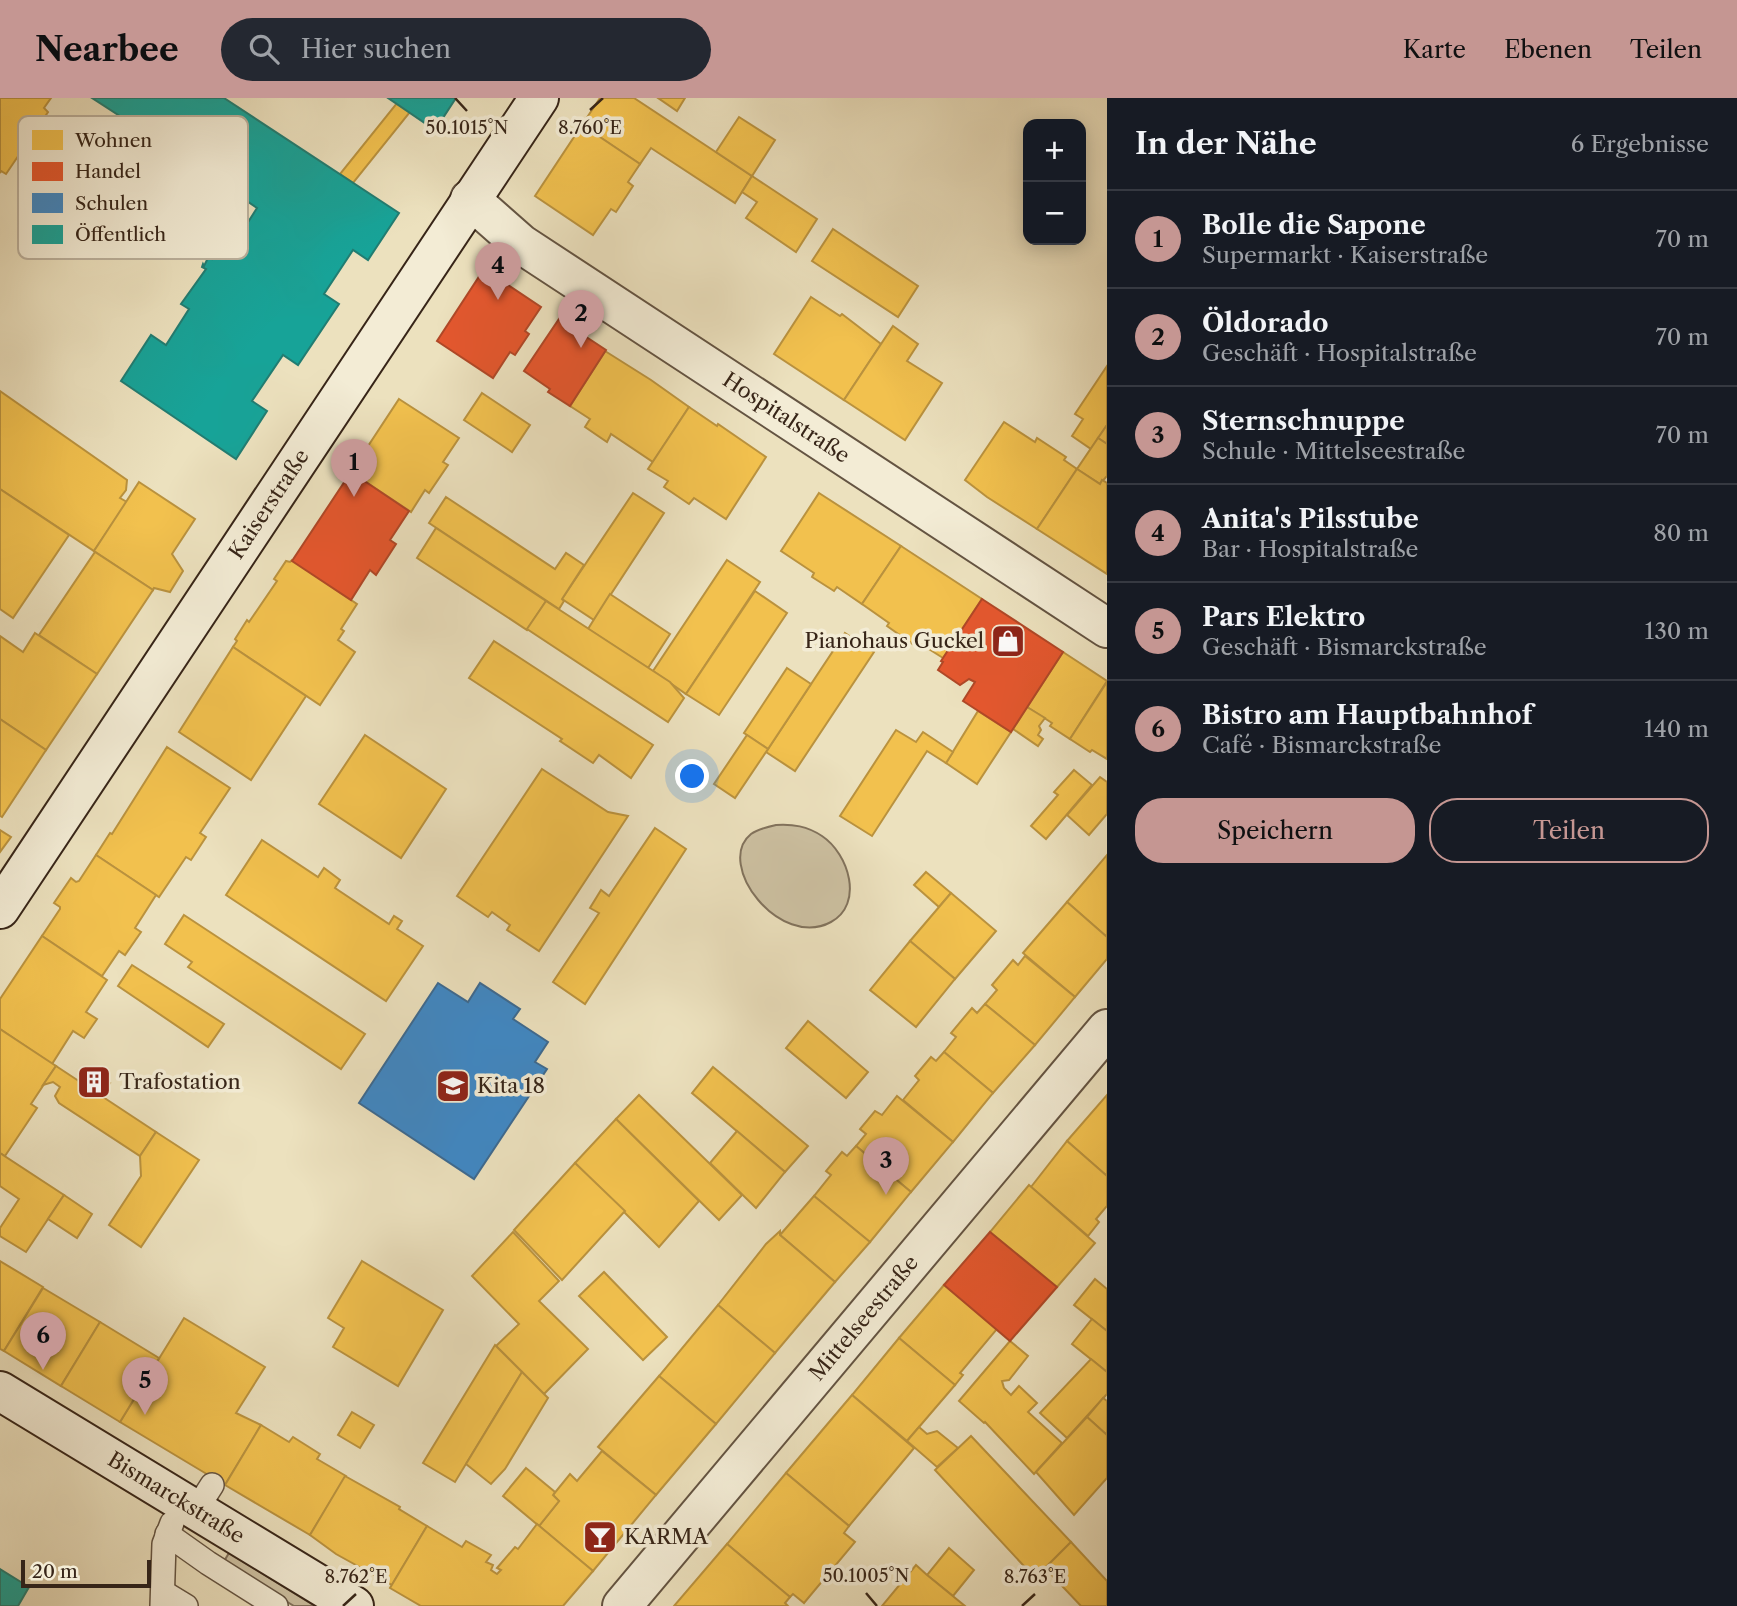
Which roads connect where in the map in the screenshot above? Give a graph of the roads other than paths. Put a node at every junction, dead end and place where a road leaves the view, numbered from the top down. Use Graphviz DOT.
graph roads {
  1 [pos="538,98"];
  2 [pos="470,199"];
  3 [pos="1107,628"];
  4 [pos="0,909"];
  5 [pos="1107,1029"];
  6 [pos="0,1391"];
  7 [pos="189,1508"];
  8 [pos="162,1599"];
  9 [pos="186,1606"];
  10 [pos="276,1606"];
  11 [pos="354,1606"];
  12 [pos="622,1606"];
  1 -- 2 [label="street, Kaiserstraße"];
  2 -- 3 [label="street, Hospitalstraße"];
  2 -- 4 [label="street, Kaiserstraße"];
  5 -- 12 [label="street, Mittelseestraße"];
  6 -- 7 [label="street, Bismarckstraße"];
  7 -- 8 [label="lane"];
  7 -- 10 [label="lane"];
  7 -- 11 [label="street, Bismarckstraße"];
  8 -- 9 [label="lane"];
}
